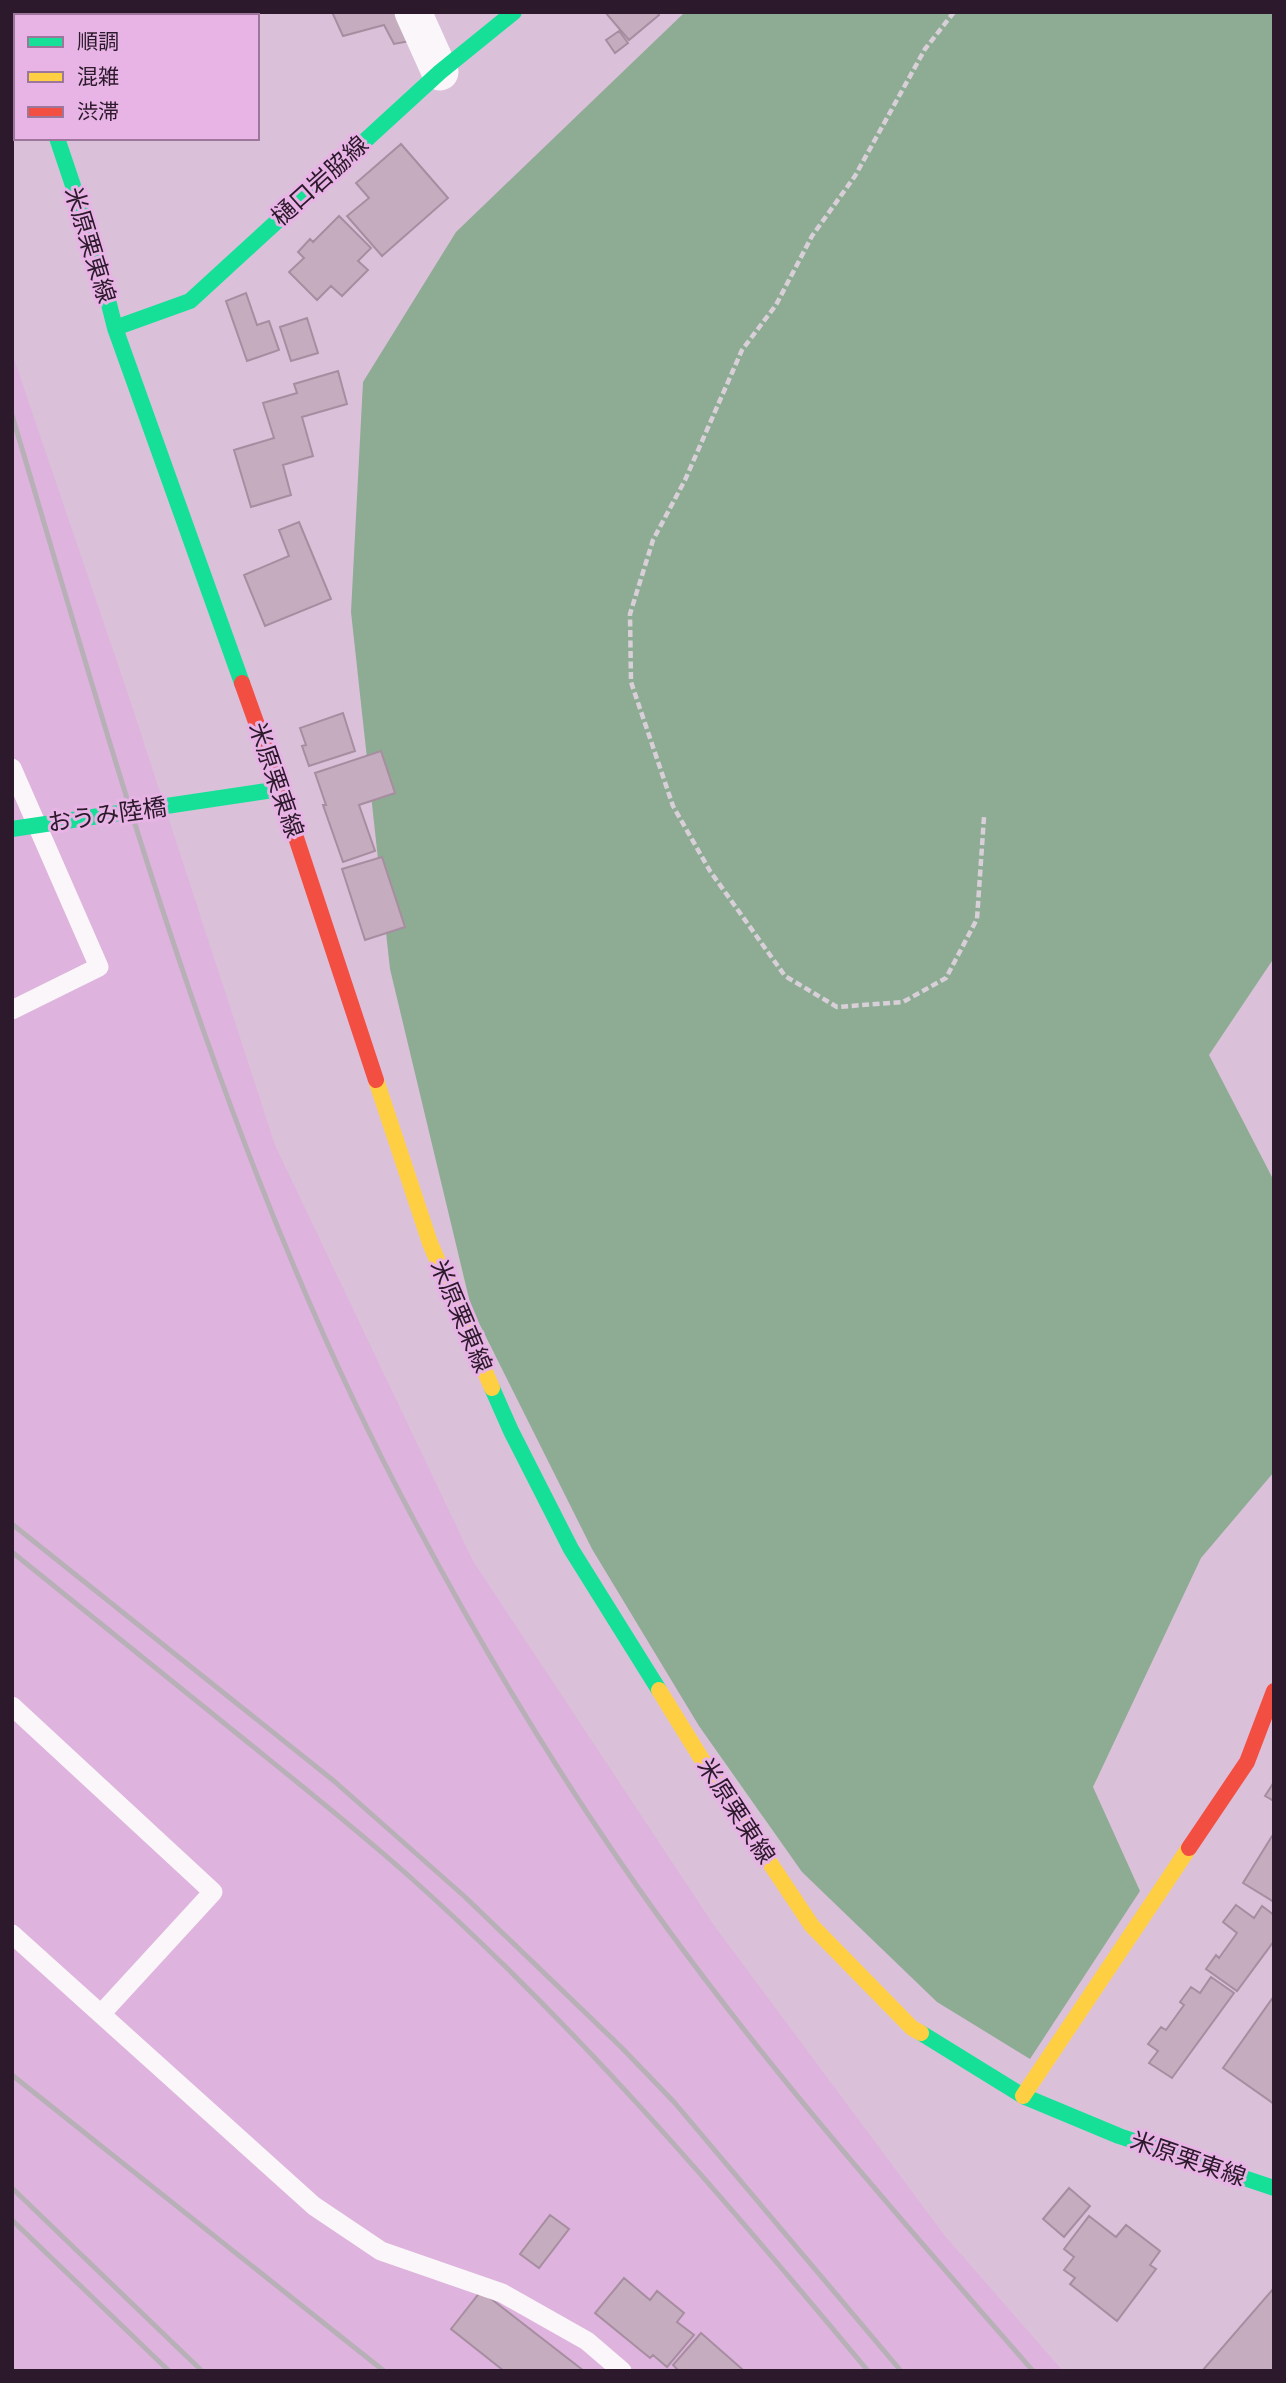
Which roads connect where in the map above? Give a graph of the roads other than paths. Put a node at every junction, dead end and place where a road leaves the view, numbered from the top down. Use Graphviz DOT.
graph roads {
  1 [pos="413,12"];
  2 [pos="513,12"];
  3 [pos="440,72"];
  4 [pos="58,140"];
  5 [pos="115,328"];
  6 [pos="12,768"];
  7 [pos="280,789"];
  8 [pos="12,829"];
  9 [pos="12,1010"];
  10 [pos="1274,1692"];
  11 [pos="12,1706"];
  12 [pos="12,1934"];
  13 [pos="101,2014"];
  14 [pos="1023,2096"];
  15 [pos="1274,2188"];
  16 [pos="622,2371"];
  1 -- 3 [label="street"];
  2 -- 3 [label="main road, 樋口岩脇線"];
  3 -- 5 [label="main road, 樋口岩脇線"];
  4 -- 5 [label="main road, 米原栗東線"];
  5 -- 7 [label="main road, 米原栗東線"];
  6 -- 9 [label="lane"];
  7 -- 8 [label="main road, おうみ陸橋"];
  7 -- 14 [label="main road, 米原栗東線"];
  10 -- 14 [label="main road"];
  11 -- 13 [label="lane"];
  12 -- 13 [label="lane"];
  13 -- 16 [label="lane"];
  14 -- 15 [label="main road, 米原栗東線"];
}
